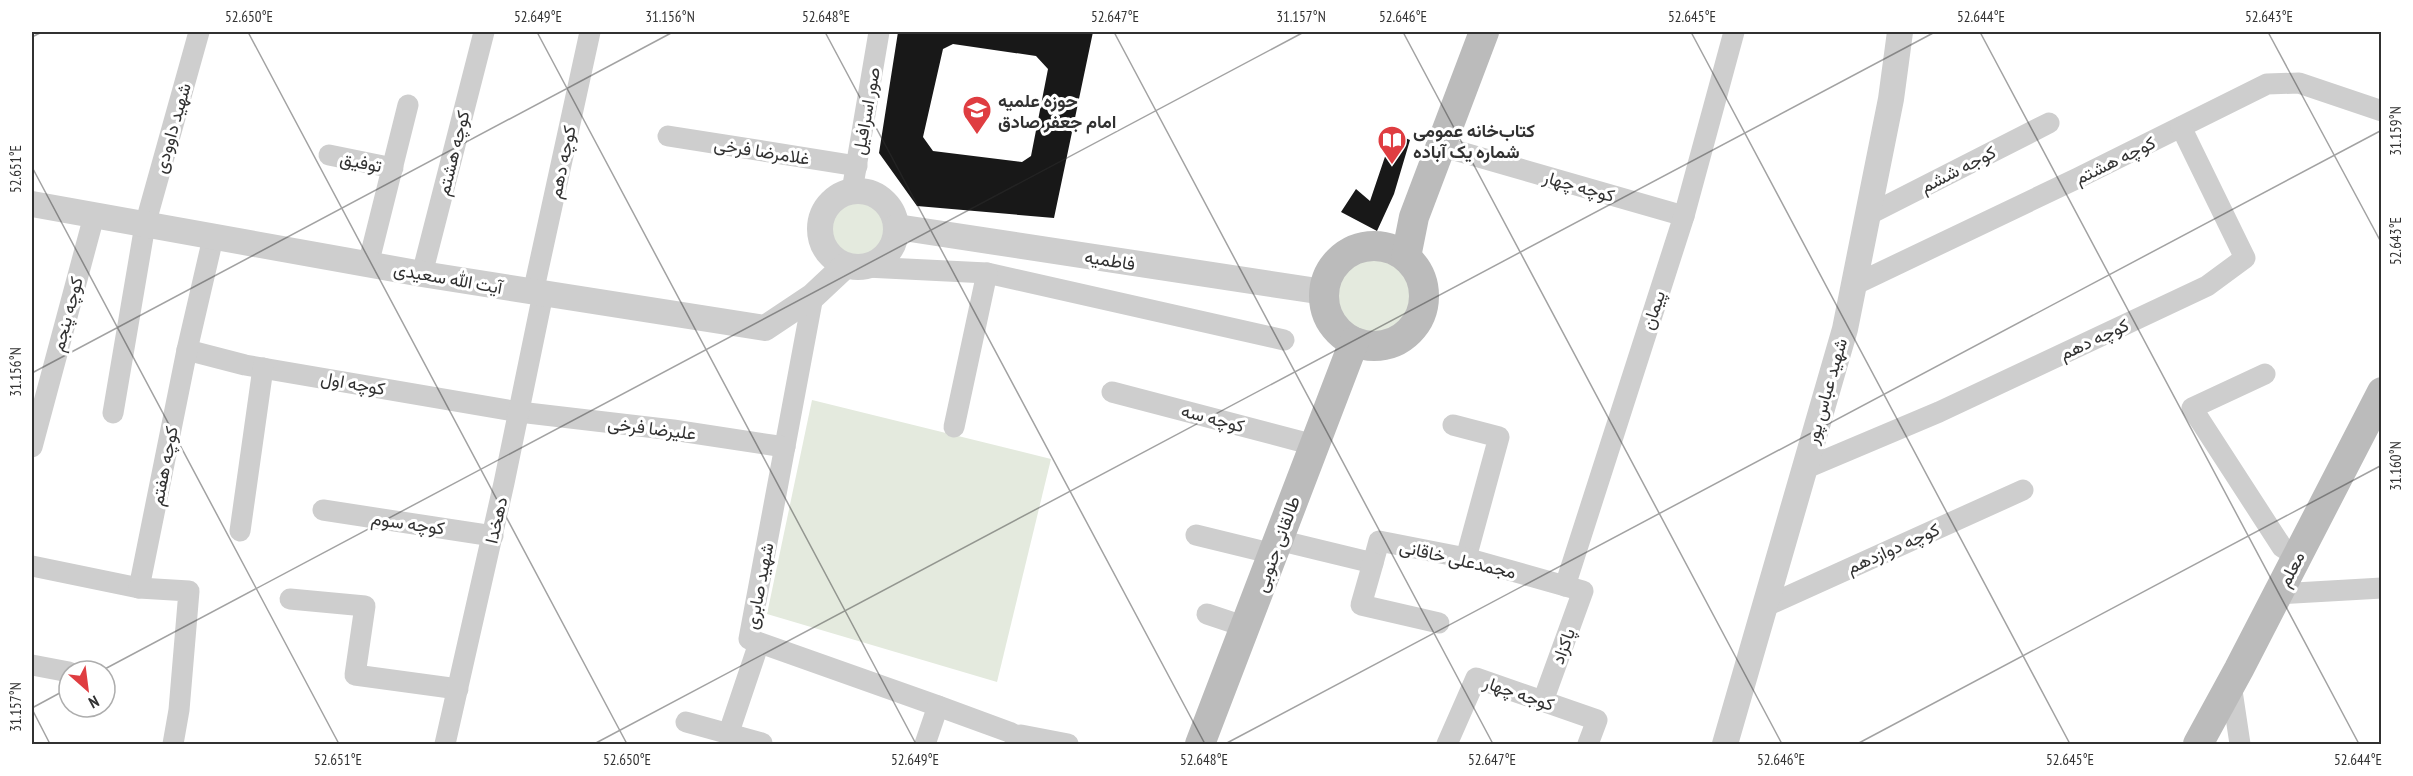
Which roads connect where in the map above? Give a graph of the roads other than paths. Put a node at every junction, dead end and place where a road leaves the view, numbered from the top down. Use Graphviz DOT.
graph roads {
  1 [pos="199,32"];
  2 [pos="484,32"];
  3 [pos="590,32"];
  4 [pos="879,32"];
  5 [pos="1463,32"];
  6 [pos="1484,32"];
  7 [pos="1734,32"];
  8 [pos="1900,32"];
  9 [pos="408,105"];
  10 [pos="2382,111"];
  11 [pos="2049,123"];
  12 [pos="2181,126"];
  13 [pos="668,136"];
  14 [pos="1440,146"];
  15 [pos="329,155"];
  16 [pos="856,166"];
  17 [pos="393,168"];
  18 [pos="852,191"];
  19 [pos="32,204"];
  20 [pos="1868,215"];
  21 [pos="94,216"];
  22 [pos="1684,216"];
  23 [pos="145,225"];
  24 [pos="897,227"];
  25 [pos="213,237"];
  26 [pos="1394,252"];
  27 [pos="368,265"];
  28 [pos="855,266"];
  29 [pos="987,273"];
  30 [pos="423,274"];
  31 [pos="1854,285"];
  32 [pos="1324,292"];
  33 [pos="538,293"];
  34 [pos="813,296"];
  35 [pos="1284,340"];
  36 [pos="1354,342"];
  37 [pos="187,350"];
  38 [pos="263,368"];
  39 [pos="2265,374"];
  40 [pos="1112,392"];
  41 [pos="2382,392"];
  42 [pos="519,412"];
  43 [pos="113,413"];
  44 [pos="1453,425"];
  45 [pos="954,427"];
  46 [pos="1314,445"];
  47 [pos="32,447"];
  48 [pos="785,447"];
  49 [pos="1804,469"];
  50 [pos="2023,490"];
  51 [pos="322,510"];
  52 [pos="240,531"];
  53 [pos="1196,535"];
  54 [pos="493,536"];
  55 [pos="1276,547"];
  56 [pos="2297,557"];
  57 [pos="1466,558"];
  58 [pos="1373,563"];
  59 [pos="32,566"];
  60 [pos="139,588"];
  61 [pos="2382,588"];
  62 [pos="1574,589"];
  63 [pos="2278,594"];
  64 [pos="290,599"];
  65 [pos="1764,607"];
  66 [pos="1207,614"];
  67 [pos="1438,623"];
  68 [pos="1246,627"];
  69 [pos="759,643"];
  70 [pos="32,665"];
  71 [pos="57,670"];
  72 [pos="2231,684"];
  73 [pos="458,689"];
  74 [pos="1544,701"];
  75 [pos="938,706"];
  76 [pos="686,722"];
  77 [pos="728,735"];
  78 [pos="1001,735"];
  79 [pos="762,743"];
  80 [pos="173,744"];
  81 [pos="446,744"];
  82 [pos="925,744"];
  83 [pos="1033,744"];
  84 [pos="1068,744"];
  85 [pos="1200,744"];
  86 [pos="1448,744"];
  87 [pos="1588,744"];
  88 [pos="1725,744"];
  89 [pos="2198,744"];
  90 [pos="2240,744"];
  1 -- 23 [label="street, شهید داوودی"];
  2 -- 30 [label="street, کوچه هشتم"];
  3 -- 33 [label="street, کوچه دهم"];
  4 -- 16 [label="street, صور اسرافیل"];
  5 -- 26 [label="main road"];
  6 -- 14 [label="main road"];
  7 -- 22 [label="street, پیمان"];
  8 -- 20 [label="street, شهید عباس پور"];
  9 -- 17 [label="street"];
  10 -- 12 [label="street, کوچه هشتم"];
  11 -- 20 [label="street, کوجه ششم"];
  12 -- 31 [label="street, کوچه هشتم"];
  12 -- 49 [label="street, کوچه دهم"];
  13 -- 16 [label="street, غلامرضا فرخی"];
  14 -- 22 [label="street, کوچه چهار"];
  14 -- 26 [label="main road"];
  15 -- 17 [label="street, توفیق"];
  16 -- 18 [label="street, صور اسرافیل"];
  17 -- 27 [label="street"];
  18 -- 24 [label="street"];
  18 -- 28 [label="street"];
  19 -- 21 [label="street, آیت الله سعیدی"];
  20 -- 31 [label="street, شهید عباس پور"];
  21 -- 23 [label="street, آیت الله سعیدی"];
  21 -- 47 [label="street, کوچه پنجم"];
  22 -- 62 [label="street, پیمان"];
  23 -- 25 [label="street, آیت الله سعیدی"];
  23 -- 43 [label="street, شهید داوودی"];
  24 -- 28 [label="street"];
  24 -- 32 [label="street, فاطمیه"];
  25 -- 27 [label="street, آیت الله سعیدی"];
  25 -- 37 [label="street, کوچه هفتم"];
  26 -- 32 [label="main road"];
  26 -- 36 [label="main road"];
  27 -- 30 [label="street, آیت الله سعیدی"];
  28 -- 29 [label="street"];
  28 -- 34 [label="street, آیت الله سعیدی"];
  29 -- 35 [label="street"];
  29 -- 45 [label="street"];
  30 -- 33 [label="street, آیت الله سعیدی"];
  31 -- 49 [label="street, شهید عباس پور"];
  32 -- 36 [label="main road"];
  33 -- 34 [label="street, آیت الله سعیدی"];
  33 -- 42 [label="street, دهخدا"];
  34 -- 48 [label="street, شهید صابری"];
  36 -- 46 [label="main road, طالقانی جنوبی"];
  37 -- 38 [label="street, کوچه اول"];
  37 -- 60 [label="street, کوچه هفتم"];
  38 -- 42 [label="street, کوچه اول"];
  38 -- 52 [label="street"];
  39 -- 56 [label="street"];
  40 -- 46 [label="street, کوچه سه"];
  41 -- 56 [label="main road, معلم"];
  42 -- 48 [label="street, علیرضا فرخی"];
  42 -- 54 [label="street, دهخدا"];
  44 -- 57 [label="street"];
  46 -- 55 [label="main road, طالقانی جنوبی"];
  48 -- 69 [label="street, شهید صابری"];
  49 -- 65 [label="street, شهید عباس پور"];
  50 -- 65 [label="street, کوچه دوازدهم"];
  51 -- 54 [label="street, کوچه سوم"];
  53 -- 55 [label="street, مجمدعلی خاقانی"];
  54 -- 73 [label="street, دهخدا"];
  55 -- 58 [label="street, مجمدعلی خاقانی"];
  55 -- 68 [label="main road, طالقانی جنوبی"];
  56 -- 63 [label="main road, معلم"];
  57 -- 58 [label="street, مجمدعلی خاقانی"];
  57 -- 62 [label="street, مجمدعلی خاقانی"];
  58 -- 67 [label="street"];
  59 -- 60 [label="street"];
  60 -- 80 [label="street"];
  61 -- 63 [label="street"];
  62 -- 74 [label="street, پاکزاد"];
  63 -- 72 [label="main road, معلم"];
  64 -- 73 [label="street"];
  65 -- 88 [label="street, شهید عباس پور"];
  66 -- 68 [label="street"];
  68 -- 85 [label="main road, طالقانی جنوبی"];
  69 -- 75 [label="street, شهید صابری"];
  69 -- 77 [label="street"];
  70 -- 71 [label="street"];
  72 -- 89 [label="main road, معلم"];
  72 -- 90 [label="street"];
  73 -- 81 [label="street, دهخدا"];
  74 -- 86 [label="street, کوجه چهار"];
  74 -- 87 [label="street, کوجه چهار"];
  75 -- 78 [label="street, شهید صابری"];
  75 -- 82 [label="street"];
  76 -- 77 [label="street"];
  77 -- 79 [label="street"];
  78 -- 83 [label="street"];
  78 -- 84 [label="street"];
}
